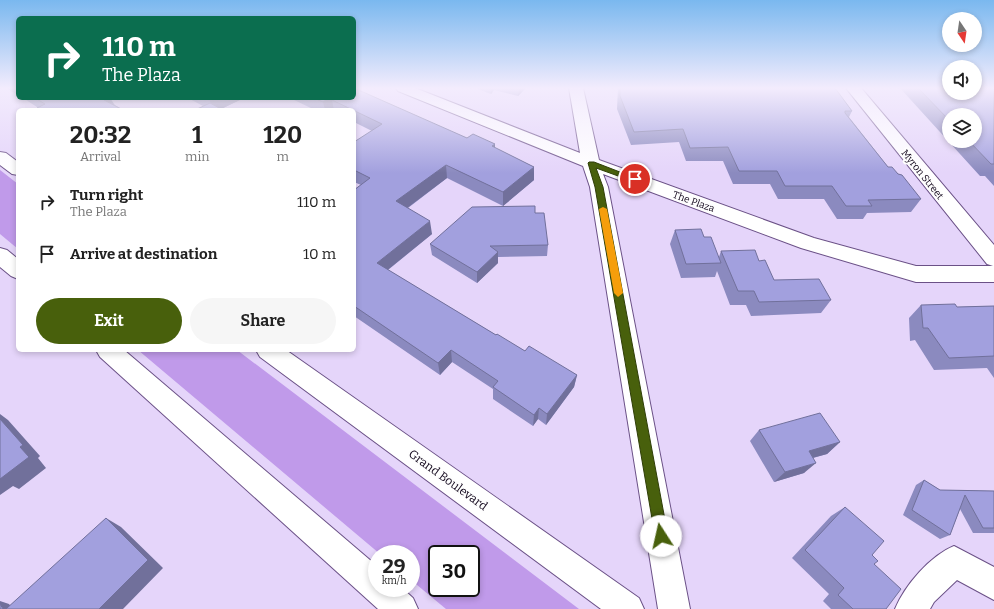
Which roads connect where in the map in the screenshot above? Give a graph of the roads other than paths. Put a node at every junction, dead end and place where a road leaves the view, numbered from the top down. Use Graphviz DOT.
graph roads {
  1 [pos="474,116"];
  2 [pos="582,116"];
  3 [pos="876,116"];
  4 [pos="0,157"];
  5 [pos="591,163"];
  6 [pos="16,169"];
  7 [pos="0,255"];
  8 [pos="994,259"];
  9 [pos="16,269"];
  10 [pos="994,274"];
  11 [pos="110,352"];
  12 [pos="271,352"];
  13 [pos="368,579"];
  14 [pos="994,584"];
  15 [pos="388,597"];
  16 [pos="402,609"];
  17 [pos="628,609"];
  18 [pos="674,609"];
  19 [pos="911,609"];
  1 -- 5 [label="street, The Plaza"];
  2 -- 5 [label="street"];
  3 -- 8 [label="street, Myron Street"];
  4 -- 6 [label="street"];
  5 -- 10 [label="street, The Plaza"];
  5 -- 18 [label="street"];
  7 -- 9 [label="street"];
  11 -- 13 [label="street"];
  12 -- 17 [label="street, Grand Boulevard"];
  14 -- 19 [label="street"];
  15 -- 16 [label="street"];
}
